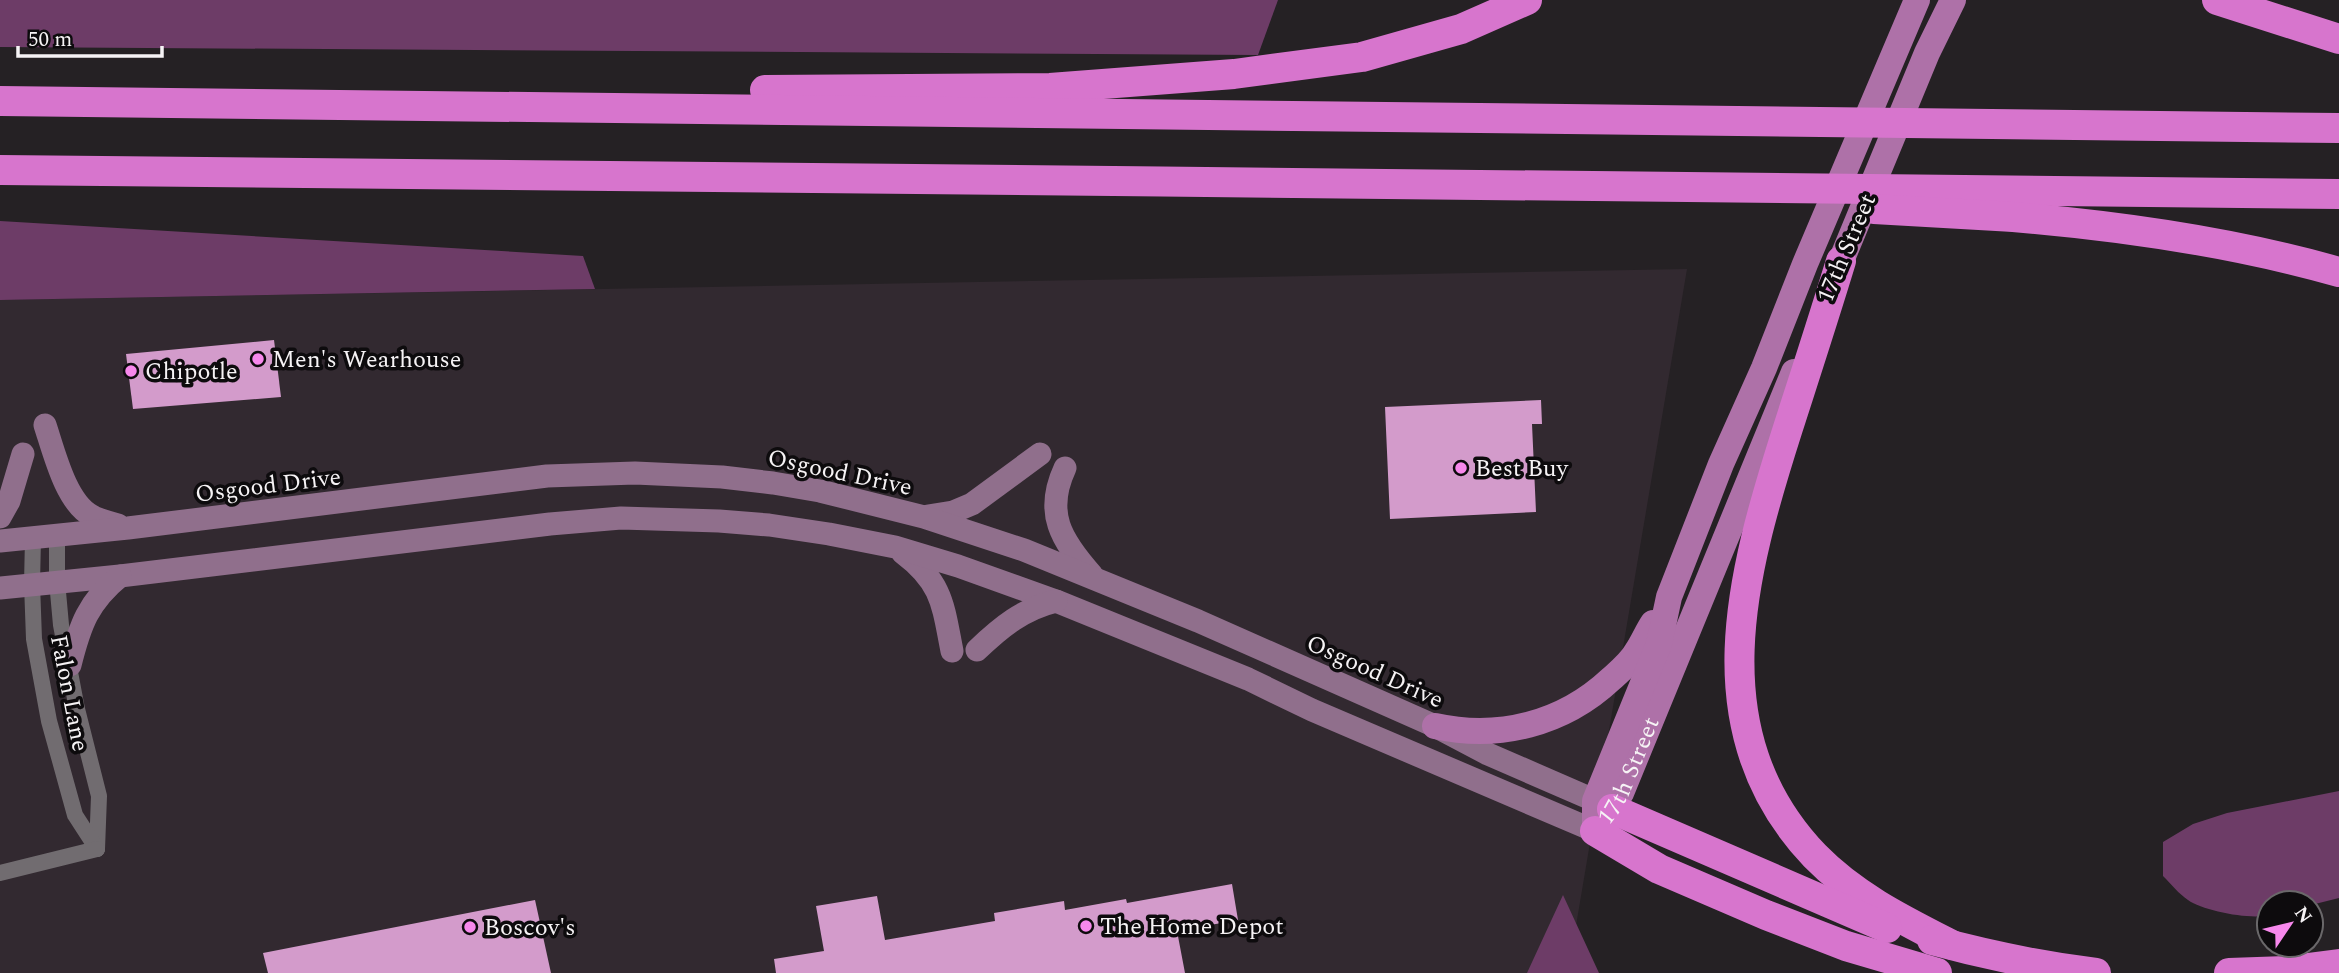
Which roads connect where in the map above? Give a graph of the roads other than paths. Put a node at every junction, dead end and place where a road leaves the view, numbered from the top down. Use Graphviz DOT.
graph roads {
  1 [pos="1527,0"];
  2 [pos="1917,0"];
  3 [pos="1953,0"];
  4 [pos="2217,0"];
  5 [pos="2248,0"];
  6 [pos="2293,24"];
  7 [pos="2339,40"];
  8 [pos="0,101"];
  9 [pos="362,105"];
  10 [pos="2339,128"];
  11 [pos="0,170"];
  12 [pos="1647,189"];
  13 [pos="2339,194"];
  14 [pos="1841,261"];
  15 [pos="2339,272"];
  16 [pos="45,425"];
  17 [pos="23,454"];
  18 [pos="1040,454"];
  19 [pos="1065,468"];
  20 [pos="0,517"];
  21 [pos="925,517"];
  22 [pos="128,528"];
  23 [pos="57,535"];
  24 [pos="33,538"];
  25 [pos="0,541"];
  26 [pos="895,547"];
  27 [pos="120,576"];
  28 [pos="1096,580"];
  29 [pos="57,581"];
  30 [pos="32,584"];
  31 [pos="0,588"];
  32 [pos="1669,597"];
  33 [pos="1056,601"];
  34 [pos="977,650"];
  35 [pos="952,651"];
  36 [pos="70,665"];
  37 [pos="1435,726"];
  38 [pos="1601,813"];
  39 [pos="97,849"];
  40 [pos="0,873"];
  41 [pos="1952,945"];
  42 [pos="2339,964"];
  43 [pos="1937,973"];
  44 [pos="2096,973"];
  45 [pos="2229,973"];
  1 -- 9 [label="highway"];
  2 -- 32 [label="main road, 17th Street"];
  3 -- 14 [label="main road, 17th Street"];
  4 -- 6 [label="highway"];
  5 -- 6 [label="highway"];
  6 -- 7 [label="highway"];
  8 -- 9 [label="highway"];
  9 -- 10 [label="highway"];
  11 -- 12 [label="highway"];
  12 -- 13 [label="highway"];
  12 -- 15 [label="highway"];
  14 -- 38 [label="main road, 17th Street"];
  14 -- 41 [label="highway"];
  16 -- 22 [label="main road"];
  17 -- 20 [label="main road"];
  18 -- 21 [label="main road"];
  19 -- 28 [label="main road"];
  21 -- 22 [label="main road, Osgood Drive"];
  21 -- 28 [label="main road, Osgood Drive"];
  22 -- 23 [label="main road, Osgood Drive"];
  23 -- 24 [label="main road, Osgood Drive"];
  23 -- 29 [label="street, Falon Lane"];
  24 -- 25 [label="main road, Osgood Drive"];
  24 -- 30 [label="street, Falon Lane"];
  26 -- 27 [label="main road"];
  26 -- 33 [label="main road"];
  26 -- 35 [label="main road"];
  27 -- 29 [label="main road"];
  27 -- 36 [label="main road"];
  28 -- 37 [label="main road, Osgood Drive"];
  29 -- 30 [label="main road"];
  29 -- 36 [label="street, Falon Lane"];
  30 -- 31 [label="main road"];
  30 -- 39 [label="street, Falon Lane"];
  32 -- 37 [label="main road"];
  32 -- 38 [label="main road, 17th Street"];
  33 -- 34 [label="main road"];
  33 -- 38 [label="main road"];
  36 -- 39 [label="street, Falon Lane"];
  37 -- 38 [label="main road, Osgood Drive"];
  38 -- 41 [label="highway"];
  38 -- 43 [label="highway"];
  39 -- 40 [label="street"];
  41 -- 44 [label="highway"];
  42 -- 45 [label="highway"];
}
